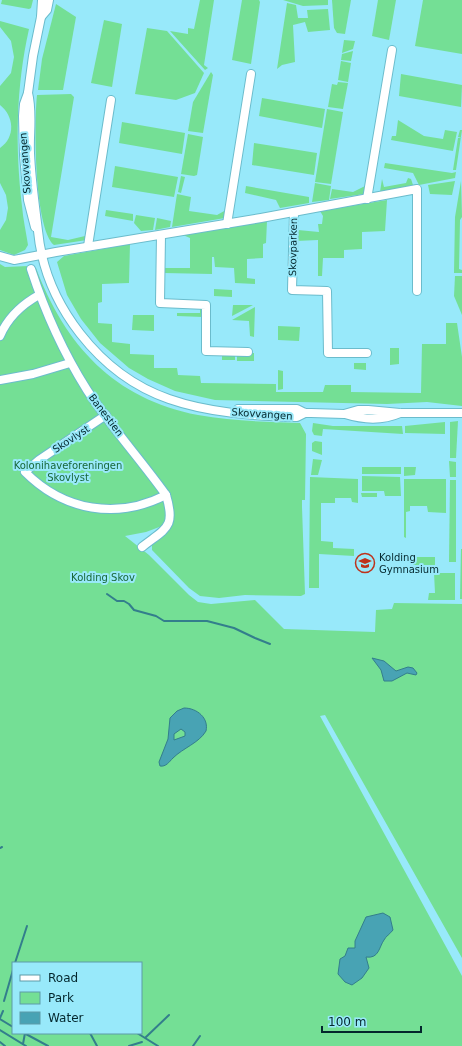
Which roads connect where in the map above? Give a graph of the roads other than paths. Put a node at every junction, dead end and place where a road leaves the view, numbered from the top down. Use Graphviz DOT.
graph roads {
  1 [pos="42,0"];
  2 [pos="49,0"];
  3 [pos="41,17"];
  4 [pos="392,50"];
  5 [pos="251,74"];
  6 [pos="111,100"];
  7 [pos="367,199"];
  8 [pos="294,212"];
  9 [pos="227,224"];
  10 [pos="161,235"];
  11 [pos="88,246"];
  12 [pos="42,254"];
  13 [pos="0,256"];
  14 [pos="31,269"];
  15 [pos="417,291"];
  16 [pos="39,295"];
  17 [pos="0,336"];
  18 [pos="248,352"];
  19 [pos="367,354"];
  20 [pos="70,363"];
  21 [pos="0,380"];
  22 [pos="462,413"];
  23 [pos="106,415"];
  24 [pos="166,495"];
  25 [pos="142,547"];
  1 -- 3 [label="street, Skovvangen"];
  2 -- 3 [label="street, Skovvangen"];
  3 -- 12 [label="street, Skovvangen"];
  4 -- 7 [label="street"];
  5 -- 9 [label="street"];
  6 -- 11 [label="street"];
  7 -- 8 [label="street, Skovparken"];
  7 -- 15 [label="street, Skovparken"];
  8 -- 9 [label="street, Skovparken"];
  8 -- 19 [label="street, Skovparken"];
  9 -- 10 [label="street, Skovparken"];
  10 -- 11 [label="street, Skovparken"];
  10 -- 18 [label="street"];
  11 -- 12 [label="street, Skovparken"];
  12 -- 13 [label="street, Skovparken"];
  12 -- 22 [label="street, Skovvangen"];
  14 -- 16 [label="street, Banestien"];
  16 -- 17 [label="street"];
  16 -- 20 [label="street, Banestien"];
  20 -- 21 [label="street"];
  20 -- 23 [label="street, Banestien"];
  23 -- 24 [label="street, Banestien"];
  23 -- 24 [label="street, Skovlyst"];
  24 -- 25 [label="street, Banestien"];
}
